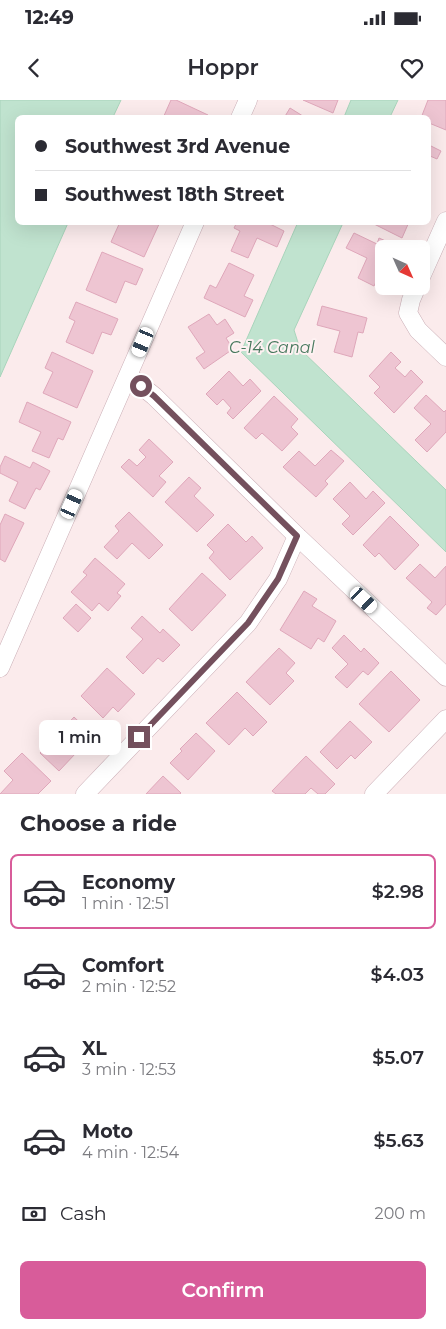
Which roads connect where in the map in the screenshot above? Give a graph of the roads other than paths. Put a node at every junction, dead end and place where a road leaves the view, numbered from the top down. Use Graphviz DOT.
graph roads {
  1 [pos="248,100"];
  2 [pos="241,115"];
  3 [pos="446,221"];
  4 [pos="194,225"];
  5 [pos="430,257"];
  6 [pos="413,295"];
  7 [pos="446,357"];
  8 [pos="129,376"];
  9 [pos="297,536"];
  10 [pos="0,668"];
  11 [pos="446,677"];
  12 [pos="446,719"];
  13 [pos="85,794"];
  14 [pos="374,794"];
  1 -- 2 [label="street"];
  3 -- 5 [label="street"];
  4 -- 8 [label="street"];
  6 -- 7 [label="street"];
  8 -- 9 [label="street"];
  8 -- 10 [label="street"];
  9 -- 11 [label="street"];
  9 -- 13 [label="street"];
  12 -- 14 [label="street"];
}
